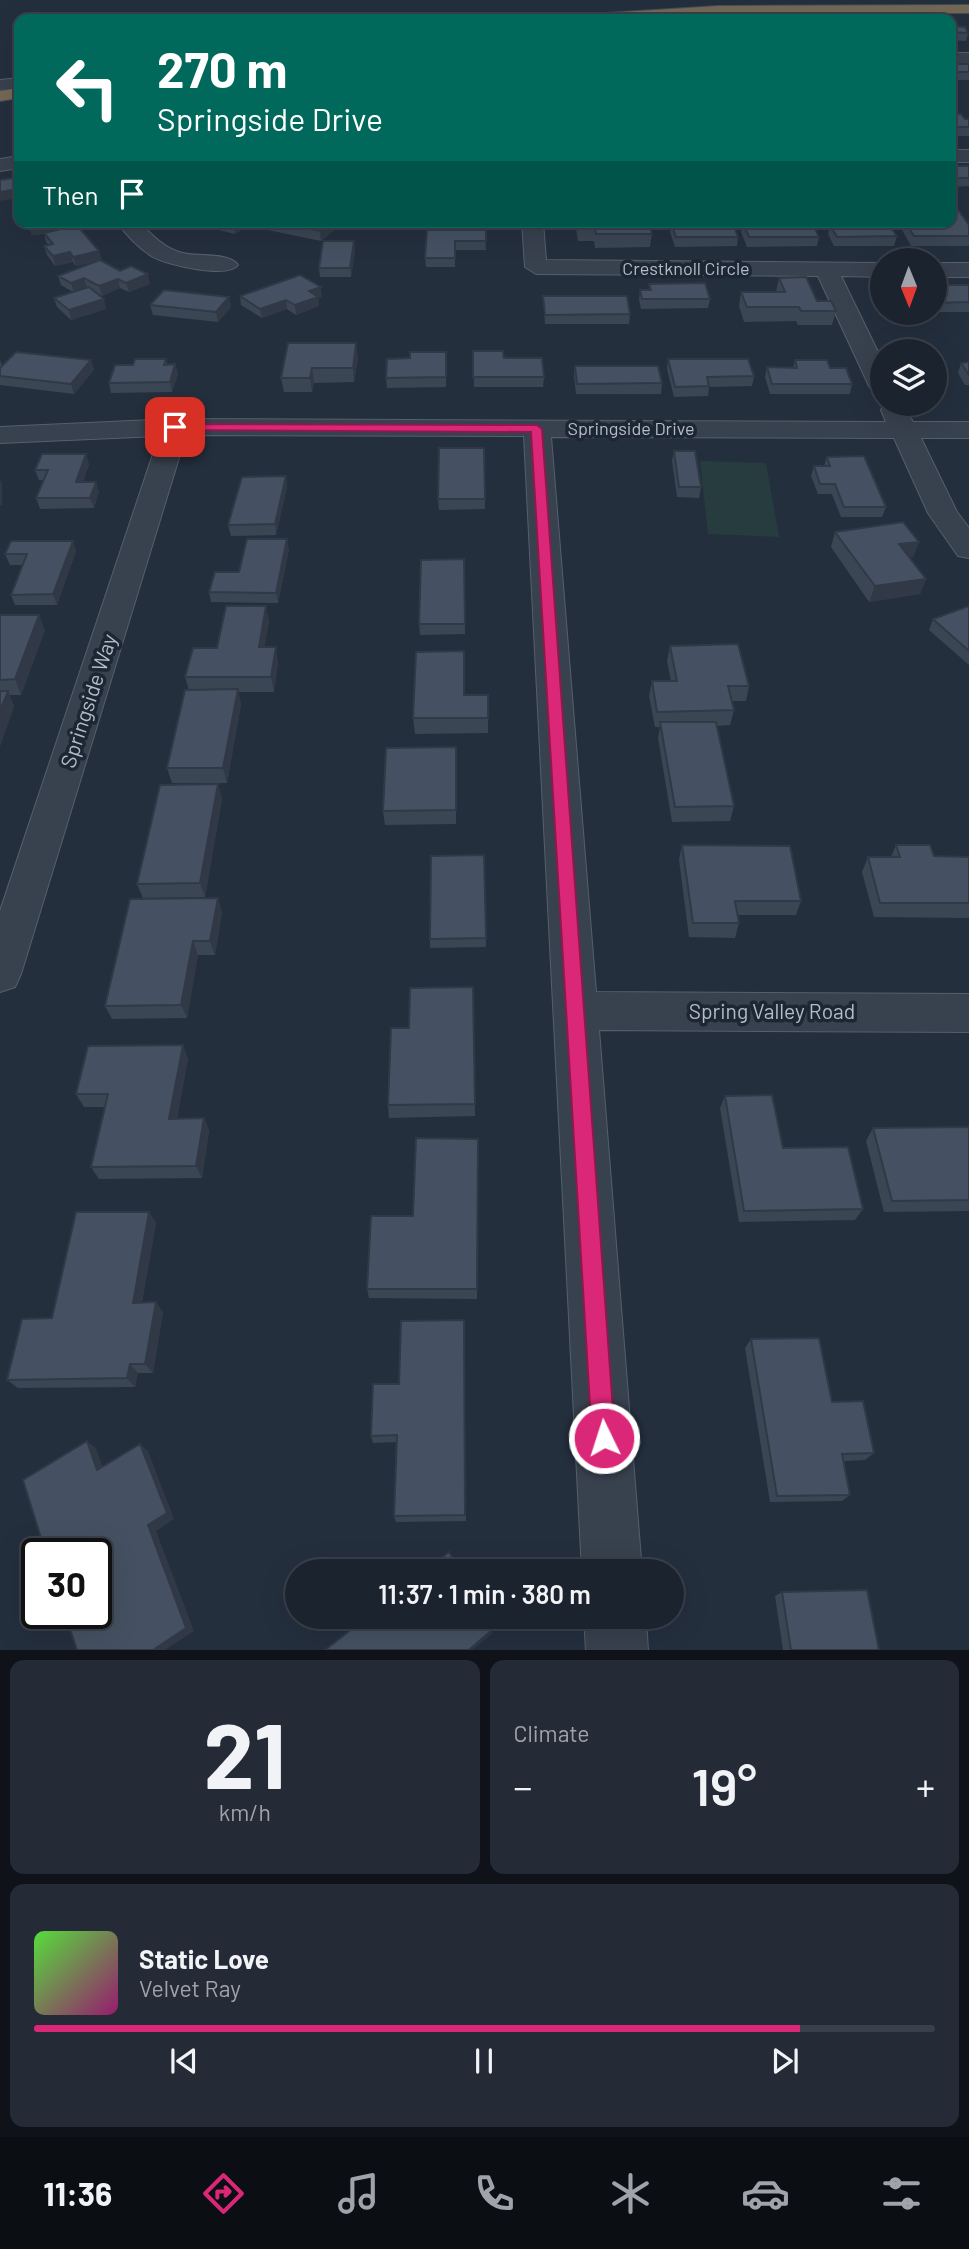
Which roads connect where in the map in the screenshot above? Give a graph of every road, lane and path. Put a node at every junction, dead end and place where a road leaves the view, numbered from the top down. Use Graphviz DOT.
graph roads {
  1 [pos="770,0"];
  2 [pos="969,8"];
  3 [pos="661,14"];
  4 [pos="133,228"];
  5 [pos="533,228"];
  6 [pos="227,265"];
  7 [pos="826,270"];
  8 [pos="870,270"];
  9 [pos="947,270"];
  10 [pos="969,270"];
  11 [pos="870,361"];
  12 [pos="897,417"];
  13 [pos="175,427"];
  14 [pos="537,429"];
  15 [pos="969,430"];
  16 [pos="6,432"];
  17 [pos="969,549"];
  18 [pos="0,974"];
  19 [pos="576,1011"];
  20 [pos="969,1013"];
  21 [pos="611,1559"];
  22 [pos="616,1629"];
  23 [pos="617,1650"];
  1 -- 2 [label="highway"];
  2 -- 3 [label="highway"];
  4 -- 6 [label="street"];
  5 -- 7 [label="street, Crestknoll Circle"];
  7 -- 8 [label="street, Crestknoll Circle"];
  7 -- 11 [label="street"];
  9 -- 10 [label="street"];
  12 -- 14 [label="street, Springside Drive"];
  12 -- 15 [label="street, Springside Drive"];
  12 -- 17 [label="street"];
  13 -- 14 [label="street, Springside Drive"];
  13 -- 16 [label="street, Springside Drive"];
  13 -- 18 [label="street, Springside Way"];
  14 -- 19 [label="street"];
  19 -- 20 [label="street, Spring Valley Road"];
  19 -- 21 [label="street"];
  22 -- 23 [label="street"];
}
